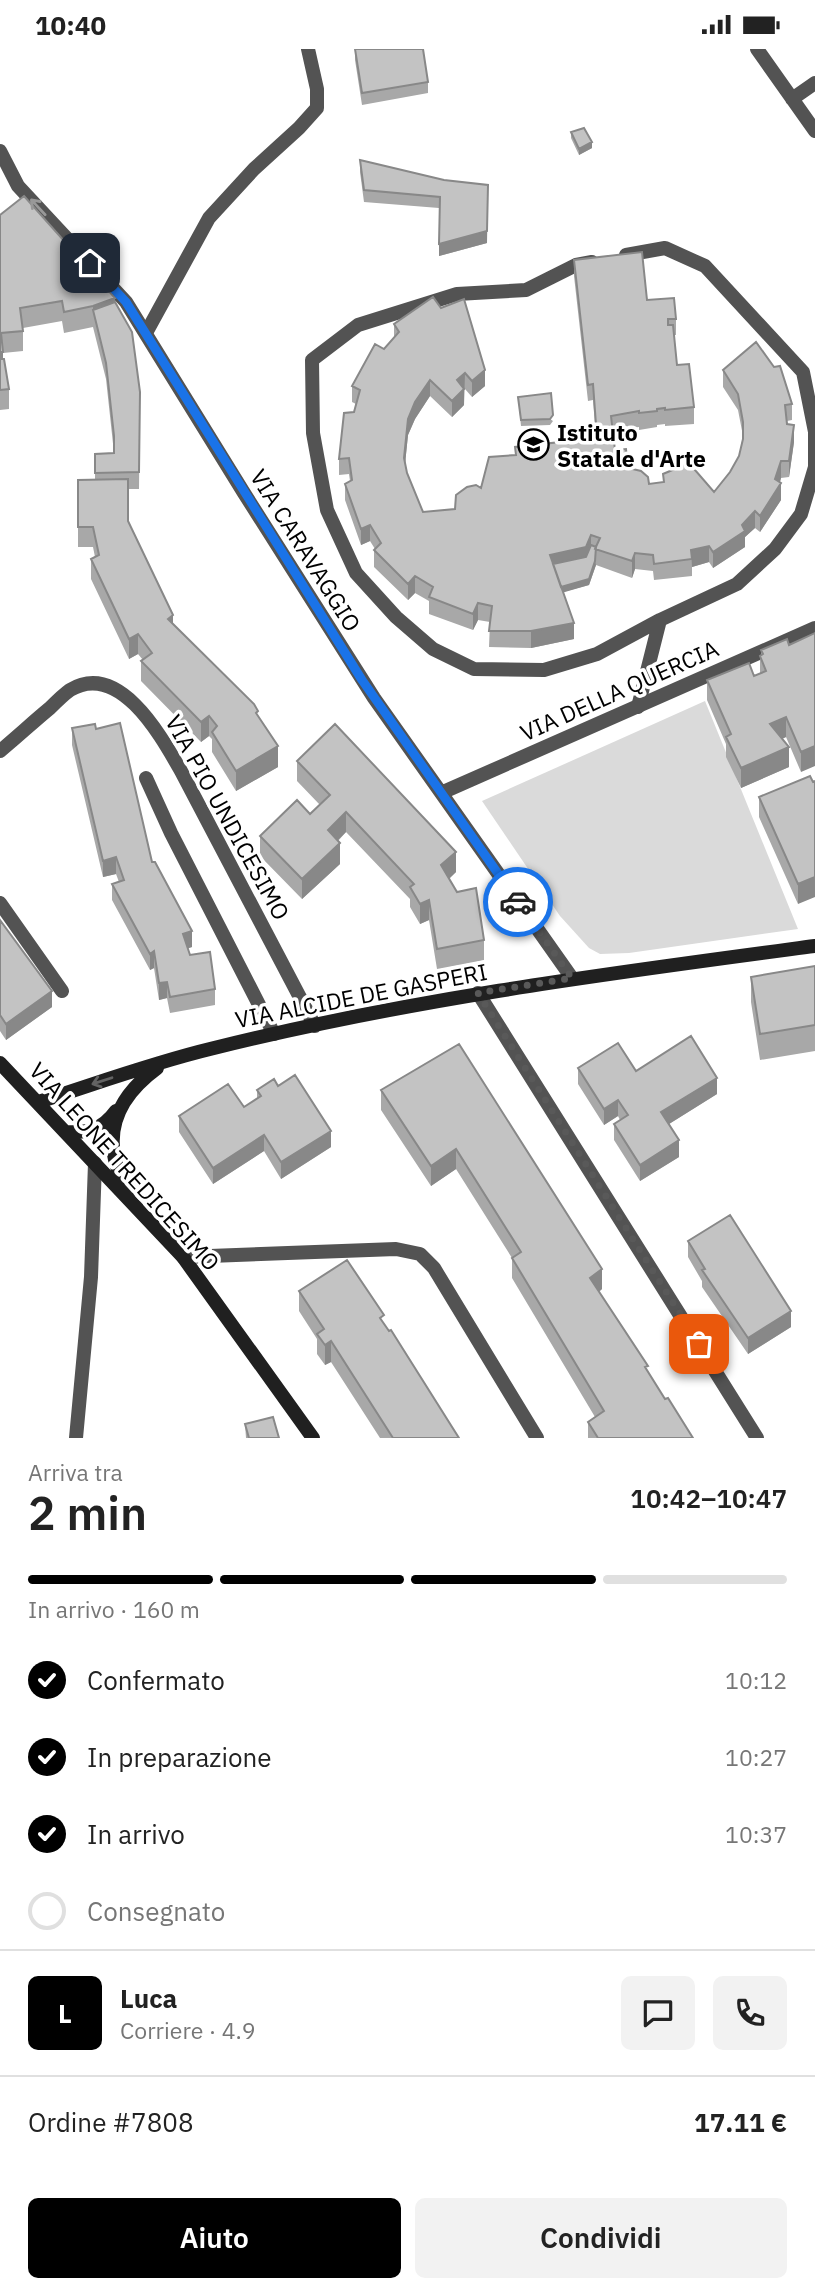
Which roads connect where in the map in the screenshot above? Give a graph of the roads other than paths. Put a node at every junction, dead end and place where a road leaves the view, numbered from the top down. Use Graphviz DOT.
graph roads {
  1 [pos="308,49"];
  2 [pos="757,49"];
  3 [pos="815,83"];
  4 [pos="792,99"];
  5 [pos="815,131"];
  6 [pos="0,151"];
  7 [pos="146,333"];
  8 [pos="660,620"];
  9 [pos="815,628"];
  10 [pos="638,707"];
  11 [pos="0,751"];
  12 [pos="146,778"];
  13 [pos="442,793"];
  14 [pos="0,903"];
  15 [pos="815,946"];
  16 [pos="572,978"];
  17 [pos="62,991"];
  18 [pos="478,993"];
  19 [pos="315,1025"];
  20 [pos="274,1034"];
  21 [pos="167,1061"];
  22 [pos="0,1063"];
  23 [pos="38,1102"];
  24 [pos="123,1102"];
  25 [pos="66,1132"];
  26 [pos="95,1163"];
  27 [pos="143,1214"];
  28 [pos="183,1257"];
  29 [pos="76,1438"];
  30 [pos="313,1438"];
  31 [pos="537,1438"];
  32 [pos="757,1438"];
  1 -- 7 [label="street"];
  2 -- 4 [label="street"];
  3 -- 4 [label="street"];
  4 -- 5 [label="street"];
  7 -- 6 [label="street, VIA CARAVAGGIO, one-way"];
  7 -- 13 [label="street, VIA CARAVAGGIO"];
  8 -- 8 [label="street"];
  8 -- 10 [label="street"];
  9 -- 10 [label="street, VIA DELLA QUERCIA"];
  10 -- 13 [label="street, VIA DELLA QUERCIA"];
  11 -- 19 [label="street, VIA PIO UNDICESIMO"];
  12 -- 20 [label="street"];
  13 -- 16 [label="street, VIA CARAVAGGIO"];
  14 -- 17 [label="street"];
  15 -- 16 [label="street, VIA ALCIDE DE GASPERI"];
  16 -- 18 [label="street, VIA ALCIDE DE GASPERI"];
  18 -- 19 [label="street, VIA ALCIDE DE GASPERI"];
  18 -- 32 [label="street"];
  19 -- 20 [label="street, VIA ALCIDE DE GASPERI"];
  20 -- 21 [label="street, VIA ALCIDE DE GASPERI"];
  21 -- 23 [label="street, VIA ALCIDE DE GASPERI, one-way"];
  21 -- 24 [label="street, VIA ALCIDE DE GASPERI"];
  22 -- 23 [label="street, VIA LEONE TREDICESIMO"];
  23 -- 25 [label="street, VIA LEONE TREDICESIMO"];
  24 -- 25 [label="street, VIA ALCIDE DE GASPERI"];
  24 -- 27 [label="street, VIA ALCIDE DE GASPERI"];
  25 -- 26 [label="street, VIA LEONE TREDICESIMO"];
  26 -- 27 [label="street, VIA LEONE TREDICESIMO"];
  26 -- 29 [label="street"];
  27 -- 28 [label="street, VIA LEONE TREDICESIMO"];
  28 -- 30 [label="street, VIA LEONE TREDICESIMO"];
  28 -- 31 [label="street"];
}
